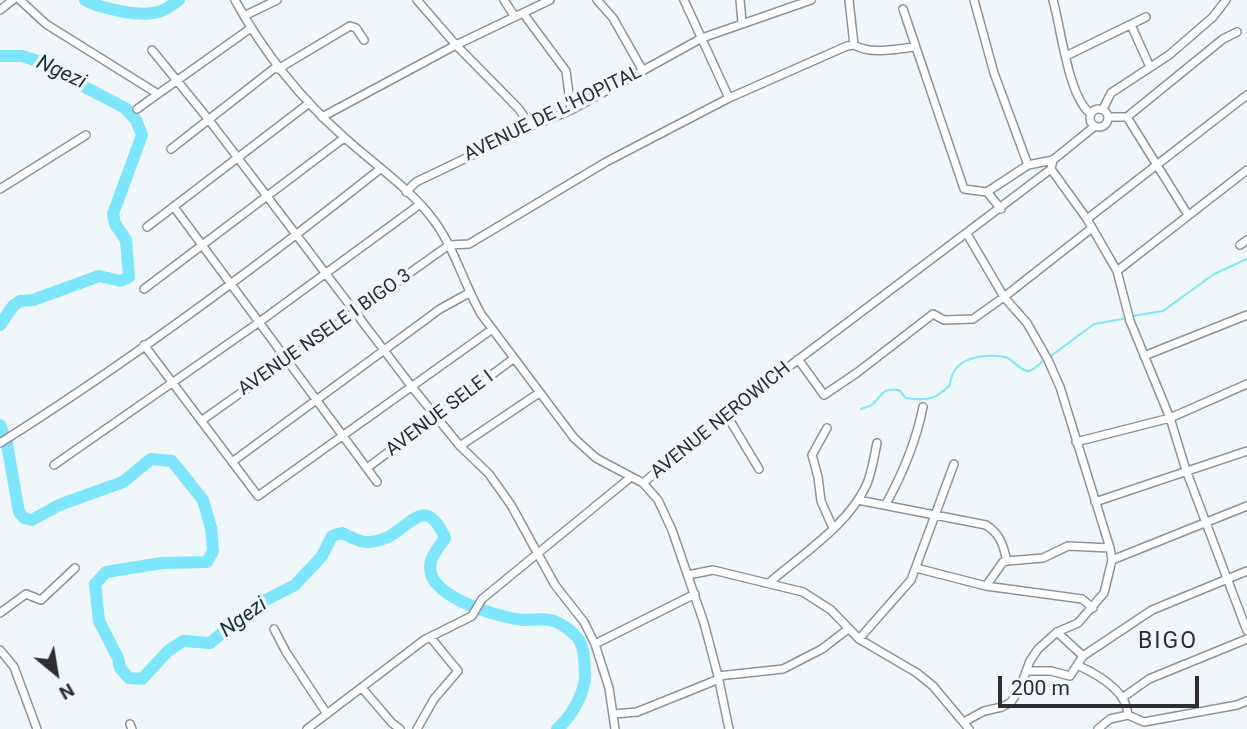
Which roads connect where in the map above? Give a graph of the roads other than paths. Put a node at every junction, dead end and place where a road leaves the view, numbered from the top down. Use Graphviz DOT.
graph roads {
  1 [pos="13,0"];
  2 [pos="20,0"];
  3 [pos="235,0"];
  4 [pos="277,0"];
  5 [pos="417,0"];
  6 [pos="504,0"];
  7 [pos="550,0"];
  8 [pos="597,0"];
  9 [pos="684,0"];
  10 [pos="740,0"];
  11 [pos="811,0"];
  12 [pos="849,0"];
  13 [pos="974,0"];
  14 [pos="1054,0"];
  15 [pos="1226,0"];
  16 [pos="903,9"];
  17 [pos="0,10"];
  18 [pos="519,15"];
  19 [pos="244,16"];
  20 [pos="1146,18"];
  21 [pos="742,22"];
  22 [pos="1131,25"];
  23 [pos="251,28"];
  24 [pos="1237,32"];
  25 [pos="702,38"];
  26 [pos="363,40"];
  27 [pos="456,45"];
  28 [pos="854,45"];
  29 [pos="915,47"];
  30 [pos="152,50"];
  31 [pos="1066,55"];
  32 [pos="1150,67"];
  33 [pos="277,68"];
  34 [pos="643,71"];
  35 [pos="177,80"];
  36 [pos="158,94"];
  37 [pos="1247,95"];
  38 [pos="729,98"];
  39 [pos="308,104"];
  40 [pos="137,109"];
  41 [pos="1103,109"];
  42 [pos="571,110"];
  43 [pos="1091,114"];
  44 [pos="322,117"];
  45 [pos="1109,117"];
  46 [pos="1127,117"];
  47 [pos="209,120"];
  48 [pos="1095,126"];
  49 [pos="531,127"];
  50 [pos="86,135"];
  51 [pos="344,138"];
  52 [pos="171,149"];
  53 [pos="237,159"];
  54 [pos="1053,160"];
  55 [pos="1028,165"];
  56 [pos="1159,166"];
  57 [pos="1051,169"];
  58 [pos="380,170"];
  59 [pos="1247,170"];
  60 [pos="0,189"];
  61 [pos="987,191"];
  62 [pos="406,192"];
  63 [pos="266,197"];
  64 [pos="419,205"];
  65 [pos="174,207"];
  66 [pos="1001,209"];
  67 [pos="1188,215"];
  68 [pos="1087,219"];
  69 [pos="147,227"];
  70 [pos="1092,228"];
  71 [pos="967,234"];
  72 [pos="296,237"];
  73 [pos="449,245"];
  74 [pos="202,246"];
  75 [pos="1117,271"];
  76 [pos="325,275"];
  77 [pos="230,284"];
  78 [pos="144,289"];
  79 [pos="469,293"];
  80 [pos="1004,297"];
  81 [pos="355,313"];
  82 [pos="1247,315"];
  83 [pos="258,323"];
  84 [pos="491,330"];
  85 [pos="144,345"];
  86 [pos="385,350"];
  87 [pos="1144,356"];
  88 [pos="513,359"];
  89 [pos="798,359"];
  90 [pos="287,361"];
  91 [pos="172,383"];
  92 [pos="1247,384"];
  93 [pos="412,387"];
  94 [pos="539,393"];
  95 [pos="317,400"];
  96 [pos="923,407"];
  97 [pos="726,414"];
  98 [pos="436,416"];
  99 [pos="1170,418"];
  100 [pos="201,421"];
  101 [pos="827,428"];
  102 [pos="344,436"];
  103 [pos="1076,442"];
  104 [pos="0,443"];
  105 [pos="877,443"];
  106 [pos="460,446"];
  107 [pos="1247,452"];
  108 [pos="232,462"];
  109 [pos="954,464"];
  110 [pos="54,465"];
  111 [pos="367,468"];
  112 [pos="759,469"];
  113 [pos="1186,470"];
  114 [pos="631,477"];
  115 [pos="377,482"];
  116 [pos="643,483"];
  117 [pos="858,500"];
  118 [pos="1095,502"];
  119 [pos="886,504"];
  120 [pos="1247,506"];
  121 [pos="936,515"];
  122 [pos="1206,522"];
  123 [pos="833,528"];
  124 [pos="1110,548"];
  125 [pos="538,551"];
  126 [pos="1112,560"];
  127 [pos="1007,561"];
  128 [pos="75,568"];
  129 [pos="916,568"];
  130 [pos="1247,571"];
  131 [pos="688,575"];
  132 [pos="1227,578"];
  133 [pos="769,583"];
  134 [pos="986,586"];
  135 [pos="695,594"];
  136 [pos="1093,608"];
  137 [pos="0,613"];
  138 [pos="274,629"];
  139 [pos="848,629"];
  140 [pos="1247,631"];
  141 [pos="1057,632"];
  142 [pos="431,638"];
  143 [pos="859,639"];
  144 [pos="1247,639"];
  145 [pos="595,644"];
  146 [pos="0,650"];
  147 [pos="1083,656"];
  148 [pos="1077,665"];
  149 [pos="1028,671"];
  150 [pos="718,677"];
  151 [pos="362,688"];
  152 [pos="1122,698"];
  153 [pos="1247,701"];
  154 [pos="327,714"];
  155 [pos="614,714"];
  156 [pos="1128,715"];
  157 [pos="389,726"];
  158 [pos="966,726"];
  159 [pos="37,729"];
  160 [pos="307,729"];
  161 [pos="400,729"];
  162 [pos="417,729"];
  163 [pos="615,729"];
  164 [pos="729,729"];
  165 [pos="1098,729"];
  1 -- 17 [label="street"];
  2 -- 36 [label="street"];
  3 -- 19 [label="street"];
  4 -- 19 [label="street"];
  5 -- 27 [label="street"];
  6 -- 18 [label="street"];
  7 -- 18 [label="street"];
  8 -- 34 [label="street"];
  9 -- 25 [label="street"];
  10 -- 21 [label="street"];
  11 -- 21 [label="street, AVENUE DE L'HOPITAL"];
  12 -- 28 [label="street"];
  13 -- 55 [label="street"];
  14 -- 31 [label="street"];
  15 -- 32 [label="street"];
  16 -- 29 [label="street"];
  18 -- 27 [label="street"];
  18 -- 42 [label="street"];
  19 -- 23 [label="street"];
  20 -- 22 [label="street"];
  21 -- 25 [label="street, AVENUE DE L'HOPITAL"];
  22 -- 31 [label="street"];
  22 -- 32 [label="street"];
  23 -- 33 [label="street"];
  23 -- 35 [label="street"];
  24 -- 46 [label="street"];
  25 -- 34 [label="street, AVENUE DE L'HOPITAL"];
  25 -- 38 [label="street"];
  26 -- 33 [label="street"];
  27 -- 44 [label="street"];
  27 -- 49 [label="street"];
  28 -- 29 [label="street"];
  28 -- 38 [label="street"];
  29 -- 61 [label="street"];
  30 -- 35 [label="street"];
  31 -- 43 [label="street"];
  32 -- 41 [label="street"];
  33 -- 39 [label="street"];
  33 -- 47 [label="street"];
  34 -- 42 [label="street, AVENUE DE L'HOPITAL"];
  35 -- 36 [label="street"];
  35 -- 47 [label="street"];
  36 -- 40 [label="street"];
  37 -- 56 [label="street"];
  38 -- 73 [label="street"];
  39 -- 44 [label="street"];
  39 -- 53 [label="street"];
  41 -- 43 [label="street"];
  41 -- 45 [label="street"];
  42 -- 49 [label="street, AVENUE DE L'HOPITAL"];
  43 -- 48 [label="street"];
  44 -- 51 [label="street"];
  45 -- 46 [label="street"];
  45 -- 48 [label="street"];
  46 -- 56 [label="street"];
  47 -- 52 [label="street"];
  47 -- 53 [label="street"];
  48 -- 54 [label="street"];
  49 -- 62 [label="street, AVENUE DE L'HOPITAL"];
  50 -- 60 [label="street"];
  51 -- 58 [label="street"];
  51 -- 63 [label="street"];
  53 -- 63 [label="street"];
  53 -- 65 [label="street"];
  54 -- 55 [label="street"];
  54 -- 57 [label="street"];
  55 -- 61 [label="street"];
  56 -- 67 [label="street"];
  56 -- 68 [label="street"];
  57 -- 66 [label="street, AVENUE NEROWICH"];
  57 -- 68 [label="street"];
  58 -- 62 [label="street"];
  58 -- 72 [label="street"];
  59 -- 67 [label="street"];
  61 -- 66 [label="street"];
  62 -- 64 [label="street"];
  63 -- 72 [label="street"];
  63 -- 74 [label="street"];
  64 -- 73 [label="street"];
  64 -- 76 [label="street"];
  65 -- 69 [label="street"];
  65 -- 74 [label="street"];
  66 -- 71 [label="street, AVENUE NEROWICH"];
  67 -- 75 [label="street"];
  68 -- 70 [label="street"];
  70 -- 75 [label="street"];
  70 -- 80 [label="street"];
  71 -- 80 [label="street"];
  71 -- 89 [label="street, AVENUE NEROWICH"];
  72 -- 76 [label="street"];
  72 -- 77 [label="street"];
  73 -- 79 [label="street"];
  73 -- 81 [label="street, AVENUE NSELE I BIGO 3"];
  74 -- 77 [label="street"];
  74 -- 78 [label="street"];
  75 -- 87 [label="street"];
  76 -- 81 [label="street"];
  76 -- 83 [label="street"];
  77 -- 83 [label="street"];
  77 -- 85 [label="street"];
  79 -- 84 [label="street"];
  79 -- 86 [label="street"];
  80 -- 89 [label="street"];
  80 -- 103 [label="street"];
  81 -- 86 [label="street"];
  81 -- 90 [label="street, AVENUE NSELE I BIGO 3"];
  82 -- 87 [label="street"];
  83 -- 90 [label="street"];
  83 -- 91 [label="street"];
  84 -- 88 [label="street"];
  84 -- 93 [label="street"];
  85 -- 91 [label="street"];
  85 -- 104 [label="street"];
  86 -- 93 [label="street"];
  86 -- 95 [label="street"];
  87 -- 99 [label="street"];
  88 -- 94 [label="street"];
  88 -- 98 [label="street, AVENUE SELE I"];
  89 -- 97 [label="street, AVENUE NEROWICH"];
  90 -- 95 [label="street"];
  90 -- 100 [label="street, AVENUE NSELE I BIGO 3"];
  91 -- 100 [label="street"];
  91 -- 110 [label="street"];
  92 -- 99 [label="street"];
  93 -- 98 [label="street"];
  93 -- 102 [label="street"];
  94 -- 106 [label="street"];
  94 -- 114 [label="street"];
  95 -- 102 [label="street"];
  95 -- 108 [label="street"];
  96 -- 119 [label="street"];
  97 -- 112 [label="street"];
  97 -- 116 [label="street, AVENUE NEROWICH"];
  98 -- 106 [label="street"];
  98 -- 111 [label="street, AVENUE SELE I"];
  99 -- 103 [label="street"];
  99 -- 113 [label="street"];
  100 -- 108 [label="street"];
  101 -- 123 [label="street"];
  102 -- 108 [label="street"];
  102 -- 111 [label="street"];
  103 -- 118 [label="street"];
  105 -- 117 [label="street"];
  106 -- 125 [label="street"];
  107 -- 113 [label="street"];
  109 -- 121 [label="street"];
  111 -- 115 [label="street"];
  113 -- 118 [label="street"];
  113 -- 122 [label="street"];
  114 -- 116 [label="street"];
  114 -- 125 [label="street"];
  116 -- 131 [label="street"];
  117 -- 119 [label="street"];
  117 -- 123 [label="street"];
  118 -- 124 [label="street"];
  119 -- 121 [label="street"];
  120 -- 122 [label="street"];
  121 -- 127 [label="street"];
  121 -- 129 [label="street"];
  122 -- 126 [label="street"];
  122 -- 132 [label="street"];
  123 -- 133 [label="street"];
  124 -- 126 [label="street"];
  124 -- 127 [label="street"];
  125 -- 142 [label="street"];
  125 -- 145 [label="street"];
  126 -- 136 [label="street"];
  127 -- 134 [label="street"];
  128 -- 137 [label="street"];
  129 -- 134 [label="street"];
  129 -- 143 [label="street"];
  130 -- 132 [label="street"];
  131 -- 133 [label="street"];
  131 -- 135 [label="street"];
  132 -- 140 [label="street"];
  132 -- 147 [label="street"];
  133 -- 139 [label="street"];
  134 -- 136 [label="street"];
  135 -- 145 [label="street"];
  135 -- 150 [label="street"];
  136 -- 141 [label="street"];
  138 -- 154 [label="street"];
  139 -- 143 [label="street"];
  139 -- 150 [label="street"];
  141 -- 147 [label="street"];
  141 -- 149 [label="street"];
  142 -- 151 [label="street"];
  142 -- 162 [label="street"];
  143 -- 158 [label="street"];
  144 -- 152 [label="street"];
  145 -- 155 [label="street"];
  146 -- 159 [label="street"];
  147 -- 148 [label="street"];
  148 -- 149 [label="street"];
  148 -- 152 [label="street"];
  149 -- 158 [label="street"];
  150 -- 155 [label="street"];
  150 -- 164 [label="street"];
  151 -- 154 [label="street"];
  151 -- 157 [label="street"];
  152 -- 156 [label="street"];
  153 -- 156 [label="street"];
  154 -- 160 [label="street"];
  155 -- 163 [label="street"];
  156 -- 165 [label="street"];
  157 -- 161 [label="street"];
}
